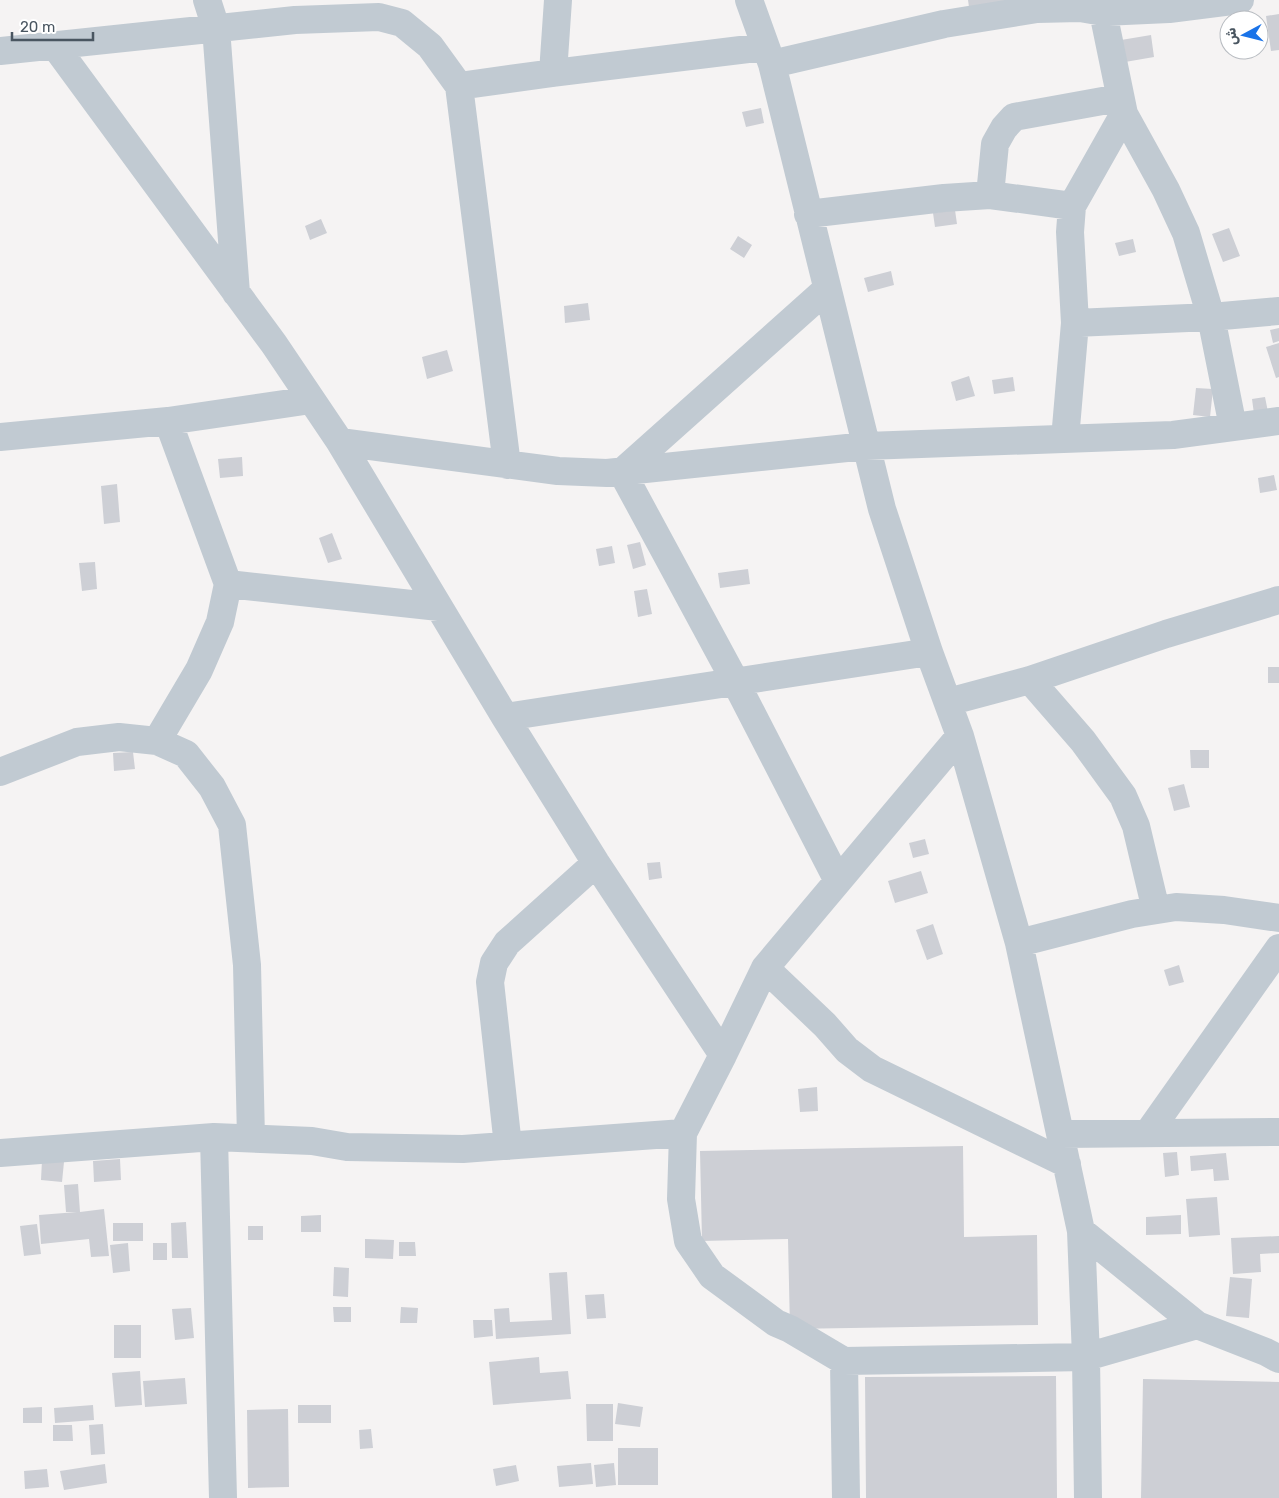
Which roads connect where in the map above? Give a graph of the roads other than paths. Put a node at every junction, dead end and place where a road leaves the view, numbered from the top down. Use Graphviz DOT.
graph roads {
  1 [pos="207,0"];
  2 [pos="558,0"];
  3 [pos="748,0"];
  4 [pos="1240,0"];
  5 [pos="1086,7"];
  6 [pos="216,28"];
  7 [pos="55,46"];
  8 [pos="0,51"];
  9 [pos="769,56"];
  10 [pos="553,73"];
  11 [pos="459,86"];
  12 [pos="1122,106"];
  13 [pos="990,195"];
  14 [pos="1072,206"];
  15 [pos="808,214"];
  16 [pos="827,290"];
  17 [pos="236,293"];
  18 [pos="1279,312"];
  19 [pos="1210,317"];
  20 [pos="1075,323"];
  21 [pos="311,400"];
  22 [pos="168,421"];
  23 [pos="1279,421"];
  24 [pos="1233,427"];
  25 [pos="0,436"];
  26 [pos="1065,439"];
  27 [pos="340,442"];
  28 [pos="866,446"];
  29 [pos="507,465"];
  30 [pos="622,472"];
  31 [pos="228,584"];
  32 [pos="1279,600"];
  33 [pos="439,607"];
  34 [pos="930,652"];
  35 [pos="1030,680"];
  36 [pos="735,681"];
  37 [pos="948,702"];
  38 [pos="505,717"];
  39 [pos="960,736"];
  40 [pos="157,741"];
  41 [pos="0,772"];
  42 [pos="596,863"];
  43 [pos="838,881"];
  44 [pos="1156,910"];
  45 [pos="1279,918"];
  46 [pos="1019,943"];
  47 [pos="1279,948"];
  48 [pos="765,968"];
  49 [pos="723,1055"];
  50 [pos="1279,1132"];
  51 [pos="683,1133"];
  52 [pos="1148,1133"];
  53 [pos="1061,1134"];
  54 [pos="214,1137"];
  55 [pos="251,1138"];
  56 [pos="508,1146"];
  57 [pos="0,1153"];
  58 [pos="1067,1164"];
  59 [pos="1081,1231"];
  60 [pos="1197,1325"];
  61 [pos="1274,1354"];
  62 [pos="1086,1357"];
  63 [pos="844,1361"];
  64 [pos="222,1498"];
  65 [pos="846,1498"];
  66 [pos="1088,1498"];
  1 -- 6 [label="street"];
  2 -- 10 [label="street"];
  3 -- 9 [label="street"];
  4 -- 5 [label="street"];
  5 -- 9 [label="street"];
  5 -- 12 [label="street"];
  6 -- 7 [label="street"];
  6 -- 11 [label="street"];
  6 -- 17 [label="street"];
  7 -- 8 [label="street"];
  7 -- 17 [label="street"];
  9 -- 10 [label="street"];
  9 -- 15 [label="street"];
  10 -- 11 [label="street"];
  11 -- 29 [label="street"];
  12 -- 13 [label="street"];
  12 -- 14 [label="street"];
  12 -- 19 [label="street"];
  13 -- 14 [label="street"];
  13 -- 15 [label="street"];
  14 -- 20 [label="street"];
  15 -- 16 [label="street"];
  16 -- 28 [label="street"];
  16 -- 30 [label="street"];
  17 -- 21 [label="street"];
  18 -- 19 [label="street"];
  19 -- 20 [label="street"];
  19 -- 24 [label="street"];
  20 -- 26 [label="street"];
  21 -- 22 [label="street"];
  21 -- 27 [label="street"];
  22 -- 25 [label="street"];
  22 -- 31 [label="street"];
  23 -- 24 [label="street"];
  24 -- 26 [label="street"];
  26 -- 28 [label="street"];
  27 -- 29 [label="street"];
  27 -- 33 [label="street"];
  28 -- 30 [label="street"];
  28 -- 34 [label="street"];
  29 -- 30 [label="street"];
  30 -- 36 [label="street"];
  31 -- 33 [label="street"];
  31 -- 40 [label="street"];
  32 -- 35 [label="street"];
  33 -- 38 [label="street"];
  34 -- 36 [label="street"];
  34 -- 37 [label="street"];
  35 -- 37 [label="street"];
  35 -- 44 [label="street"];
  36 -- 38 [label="street"];
  36 -- 43 [label="street"];
  37 -- 39 [label="street"];
  38 -- 42 [label="street"];
  39 -- 43 [label="street"];
  39 -- 46 [label="street"];
  40 -- 41 [label="street"];
  40 -- 55 [label="street"];
  42 -- 49 [label="street"];
  42 -- 56 [label="street"];
  43 -- 48 [label="street"];
  44 -- 45 [label="street"];
  44 -- 46 [label="street"];
  46 -- 53 [label="street"];
  47 -- 52 [label="street"];
  48 -- 49 [label="street"];
  48 -- 58 [label="street"];
  49 -- 51 [label="street"];
  50 -- 52 [label="street"];
  51 -- 56 [label="street"];
  51 -- 63 [label="street"];
  52 -- 53 [label="street"];
  53 -- 58 [label="street"];
  54 -- 55 [label="street"];
  54 -- 57 [label="street"];
  54 -- 64 [label="street"];
  55 -- 56 [label="street"];
  58 -- 59 [label="street"];
  59 -- 60 [label="street"];
  59 -- 62 [label="street"];
  60 -- 61 [label="street"];
  60 -- 62 [label="street"];
  62 -- 63 [label="street"];
  62 -- 66 [label="street"];
  63 -- 65 [label="street"];
}
